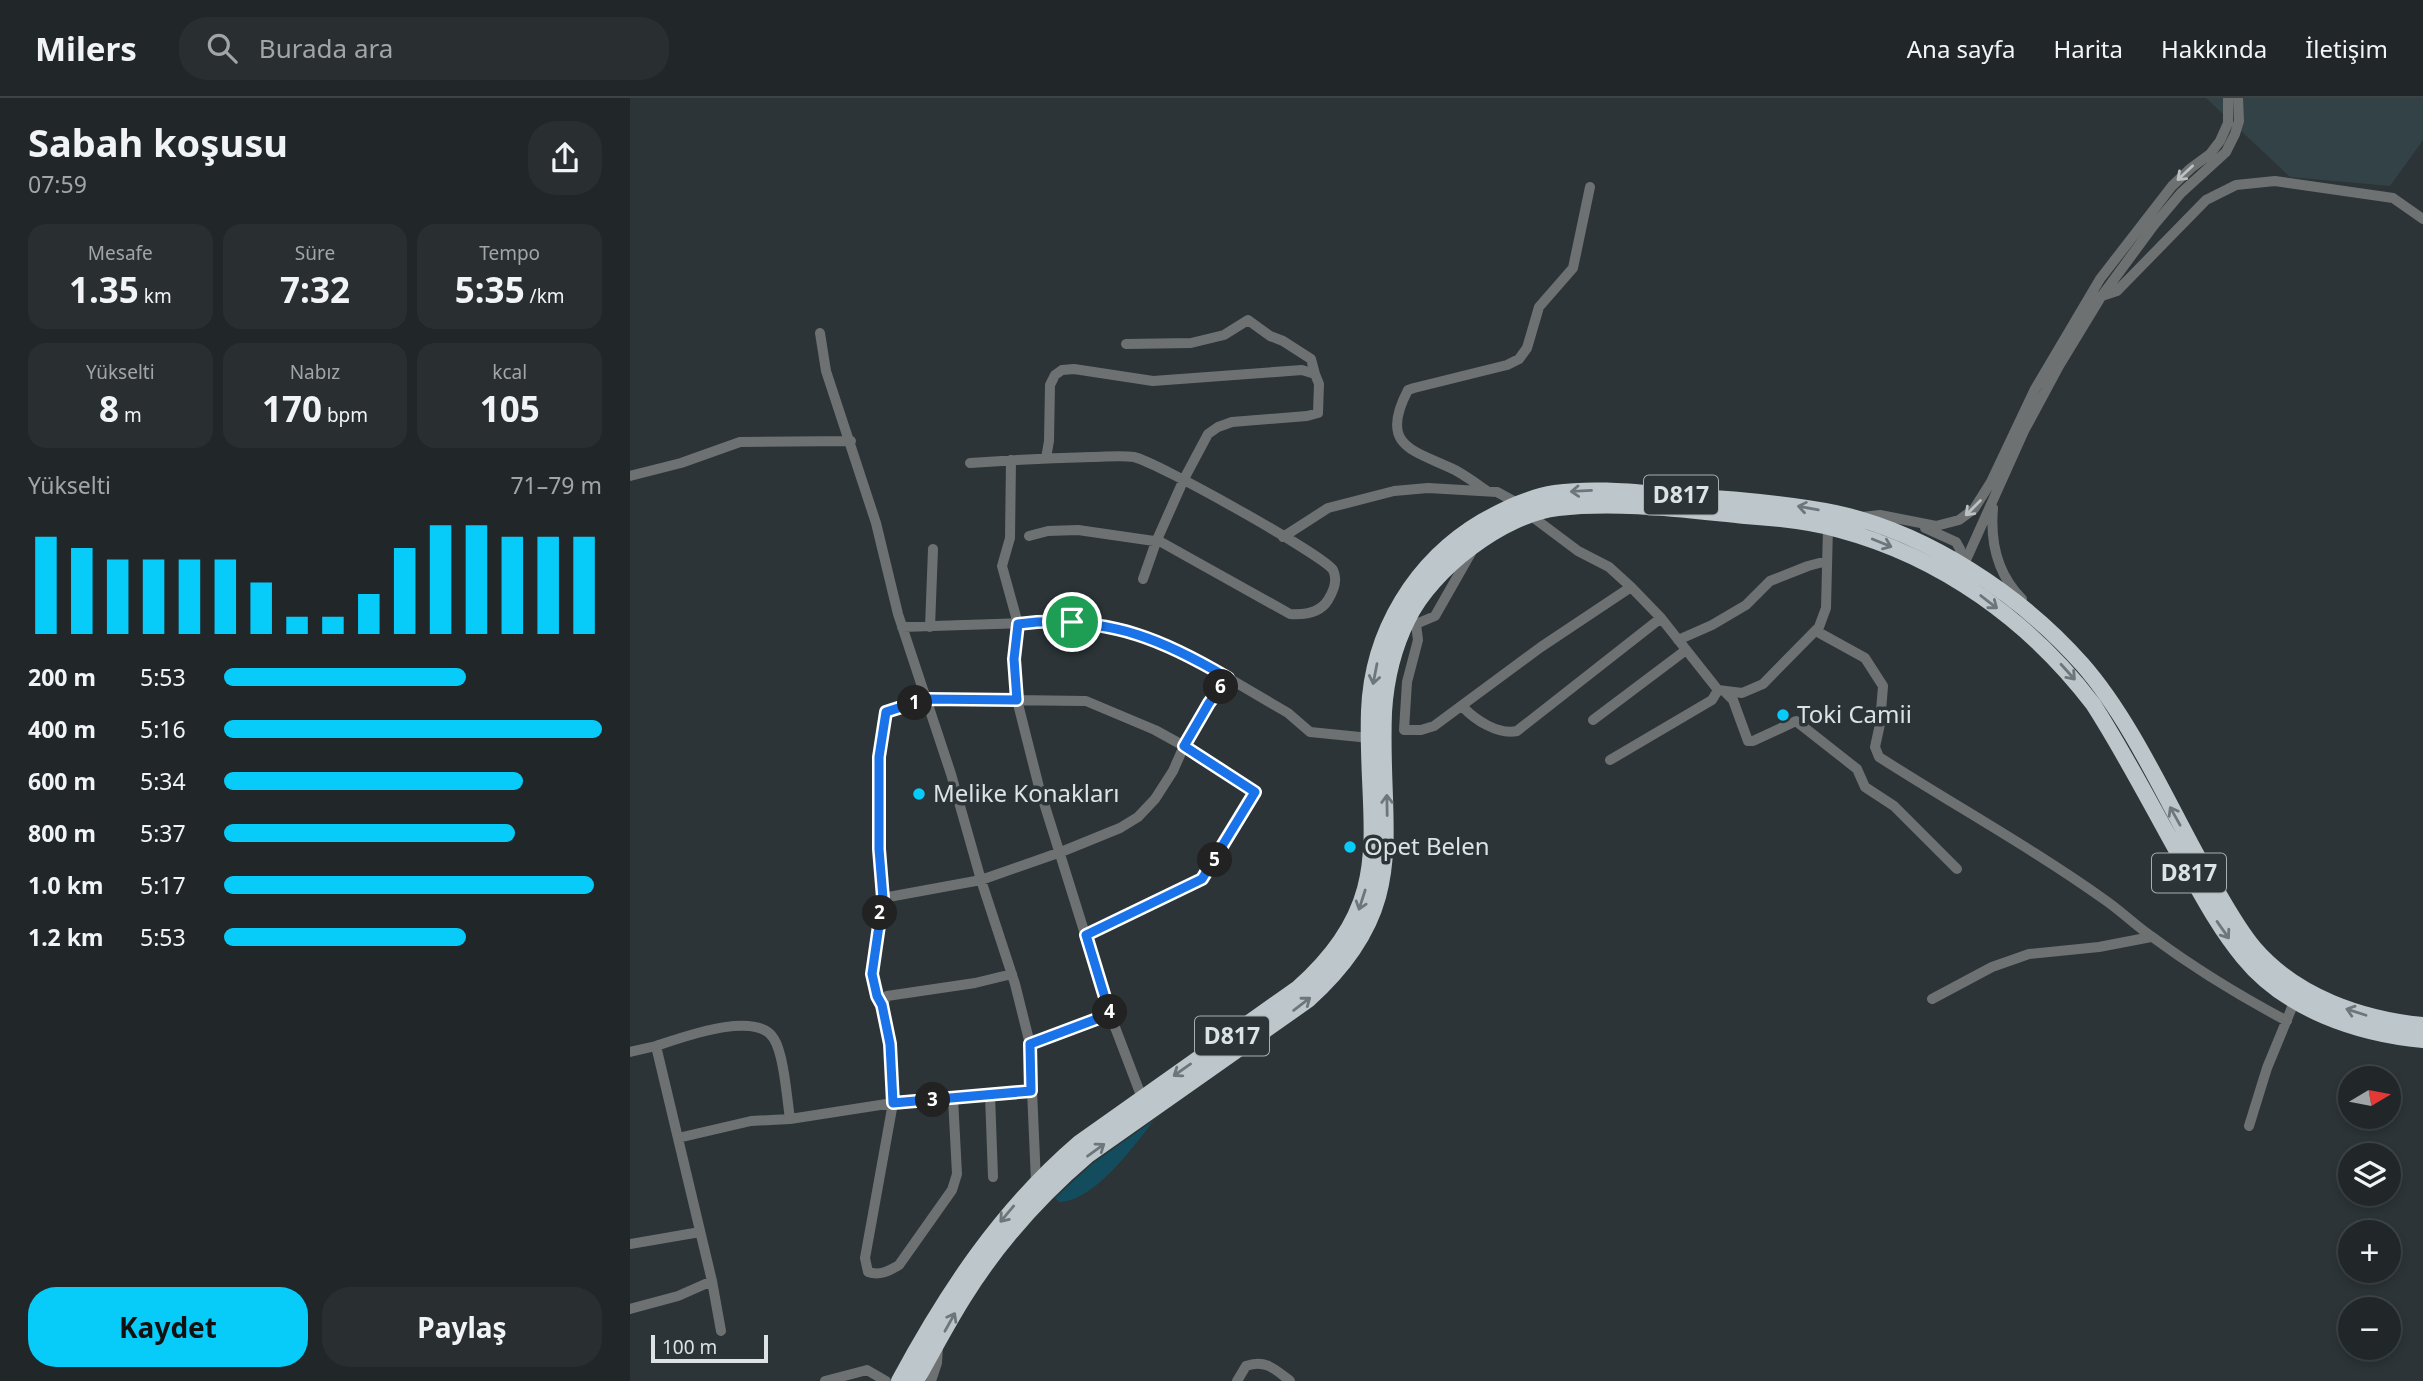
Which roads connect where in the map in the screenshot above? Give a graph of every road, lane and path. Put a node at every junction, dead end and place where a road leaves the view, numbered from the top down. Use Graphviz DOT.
graph roads {
  1 [pos="2228,98"];
  2 [pos="2238,98"];
  3 [pos="1590,187"];
  4 [pos="2422,216"];
  5 [pos="2095,297"];
  6 [pos="820,333"];
  7 [pos="1126,344"];
  8 [pos="1315,374"];
  9 [pos="851,441"];
  10 [pos="1045,458"];
  11 [pos="1011,460"];
  12 [pos="970,463"];
  13 [pos="630,476"];
  14 [pos="1184,479"];
  15 [pos="1488,491"];
  16 [pos="1993,503"];
  17 [pos="1524,509"];
  18 [pos="1854,518"];
  19 [pos="1922,524"];
  20 [pos="1828,527"];
  21 [pos="1029,536"];
  22 [pos="1283,537"];
  23 [pos="1156,542"];
  24 [pos="933,549"];
  25 [pos="1827,561"];
  26 [pos="1960,570"];
  27 [pos="1143,579"];
  28 [pos="1631,587"];
  29 [pos="2029,614"];
  30 [pos="1407,617"];
  31 [pos="1661,618"];
  32 [pos="1018,624"];
  33 [pos="930,626"];
  34 [pos="902,628"];
  35 [pos="1815,631"];
  36 [pos="1678,640"];
  37 [pos="1686,650"];
  38 [pos="1228,678"];
  39 [pos="1721,691"];
  40 [pos="926,699"];
  41 [pos="1017,700"];
  42 [pos="1462,707"];
  43 [pos="1593,720"];
  44 [pos="1370,738"];
  45 [pos="1184,746"];
  46 [pos="1611,760"];
  47 [pos="1061,852"];
  48 [pos="1957,869"];
  49 [pos="981,880"];
  50 [pos="883,898"];
  51 [pos="1086,935"];
  52 [pos="2151,937"];
  53 [pos="1012,974"];
  54 [pos="1932,999"];
  55 [pos="2301,1004"];
  56 [pos="882,1005"];
  57 [pos="1110,1014"];
  58 [pos="2287,1021"];
  59 [pos="2423,1025"];
  60 [pos="2423,1040"];
  61 [pos="1030,1044"];
  62 [pos="656,1046"];
  63 [pos="630,1052"];
  64 [pos="1031,1091"];
  65 [pos="990,1095"];
  66 [pos="953,1098"];
  67 [pos="1142,1098"];
  68 [pos="893,1103"];
  69 [pos="790,1119"];
  70 [pos="2249,1126"];
  71 [pos="678,1138"];
  72 [pos="993,1177"];
  73 [pos="1036,1182"];
  74 [pos="700,1232"];
  75 [pos="630,1244"];
  76 [pos="712,1281"];
  77 [pos="630,1309"];
  78 [pos="721,1331"];
  79 [pos="938,1345"];
  80 [pos="825,1381"];
  81 [pos="886,1381"];
  82 [pos="899,1381"];
  83 [pos="916,1381"];
  84 [pos="931,1381"];
  85 [pos="1237,1381"];
  86 [pos="1290,1381"];
  1 -- 5 [label="street, one-way"];
  2 -- 5 [label="street"];
  3 -- 15 [label="street"];
  4 -- 5 [label="street"];
  5 -- 16 [label="street"];
  5 -- 19 [label="street, one-way"];
  6 -- 9 [label="street"];
  7 -- 8 [label="street"];
  8 -- 10 [label="street"];
  8 -- 14 [label="street"];
  9 -- 13 [label="street"];
  9 -- 34 [label="street"];
  10 -- 11 [label="street"];
  10 -- 14 [label="street"];
  11 -- 12 [label="street"];
  11 -- 32 [label="street"];
  14 -- 22 [label="street"];
  14 -- 23 [label="street"];
  15 -- 17 [label="street"];
  15 -- 22 [label="street"];
  16 -- 26 [label="street"];
  16 -- 29 [label="street"];
  18 -- 17 [label="highway, D817, one-way"];
  17 -- 20 [label="highway, D817"];
  17 -- 28 [label="street"];
  17 -- 30 [label="highway, D817"];
  17 -- 30 [label="highway, D817"];
  18 -- 19 [label="street"];
  18 -- 26 [label="highway, D817"];
  19 -- 26 [label="street"];
  20 -- 25 [label="street"];
  20 -- 26 [label="highway, D817, one-way"];
  21 -- 23 [label="street"];
  22 -- 23 [label="street"];
  23 -- 27 [label="street"];
  24 -- 33 [label="street"];
  25 -- 35 [label="street"];
  25 -- 36 [label="street"];
  26 -- 29 [label="highway, D817"];
  26 -- 55 [label="highway, D817, one-way"];
  28 -- 31 [label="street"];
  28 -- 42 [label="street"];
  59 -- 29 [label="highway, D817, one-way"];
  30 -- 42 [label="street"];
  30 -- 44 [label="highway, D817, one-way"];
  79 -- 30 [label="highway, D817, one-way"];
  31 -- 36 [label="street"];
  31 -- 42 [label="street"];
  32 -- 33 [label="street"];
  32 -- 38 [label="street"];
  32 -- 41 [label="street"];
  33 -- 34 [label="street"];
  34 -- 40 [label="street"];
  35 -- 39 [label="street"];
  35 -- 52 [label="street"];
  36 -- 37 [label="street"];
  37 -- 39 [label="street"];
  37 -- 43 [label="street"];
  38 -- 44 [label="street"];
  38 -- 45 [label="street"];
  39 -- 46 [label="street"];
  39 -- 48 [label="street"];
  40 -- 41 [label="street"];
  40 -- 49 [label="street"];
  40 -- 50 [label="street"];
  41 -- 45 [label="street"];
  41 -- 47 [label="street"];
  44 -- 67 [label="highway, D817, one-way"];
  45 -- 47 [label="street"];
  45 -- 51 [label="street"];
  47 -- 49 [label="street"];
  47 -- 51 [label="street"];
  49 -- 50 [label="street"];
  49 -- 53 [label="street"];
  50 -- 56 [label="street"];
  51 -- 57 [label="street"];
  52 -- 54 [label="street"];
  52 -- 58 [label="street"];
  53 -- 56 [label="street"];
  53 -- 61 [label="street"];
  55 -- 58 [label="street"];
  55 -- 60 [label="highway, D817"];
  56 -- 68 [label="street"];
  57 -- 61 [label="street"];
  57 -- 67 [label="street"];
  58 -- 70 [label="street"];
  61 -- 64 [label="street"];
  62 -- 63 [label="street"];
  62 -- 69 [label="street"];
  62 -- 71 [label="street"];
  64 -- 65 [label="street"];
  64 -- 73 [label="street"];
  65 -- 66 [label="street"];
  65 -- 72 [label="street"];
  66 -- 68 [label="street"];
  66 -- 68 [label="street"];
  67 -- 73 [label="highway, D817"];
  68 -- 69 [label="street"];
  69 -- 71 [label="street"];
  71 -- 74 [label="street"];
  73 -- 82 [label="highway, D817, one-way"];
  74 -- 75 [label="street"];
  74 -- 76 [label="street"];
  76 -- 77 [label="street"];
  76 -- 78 [label="street"];
  79 -- 83 [label="highway, D817"];
  79 -- 84 [label="street"];
  80 -- 81 [label="street"];
  85 -- 86 [label="street"];
}
